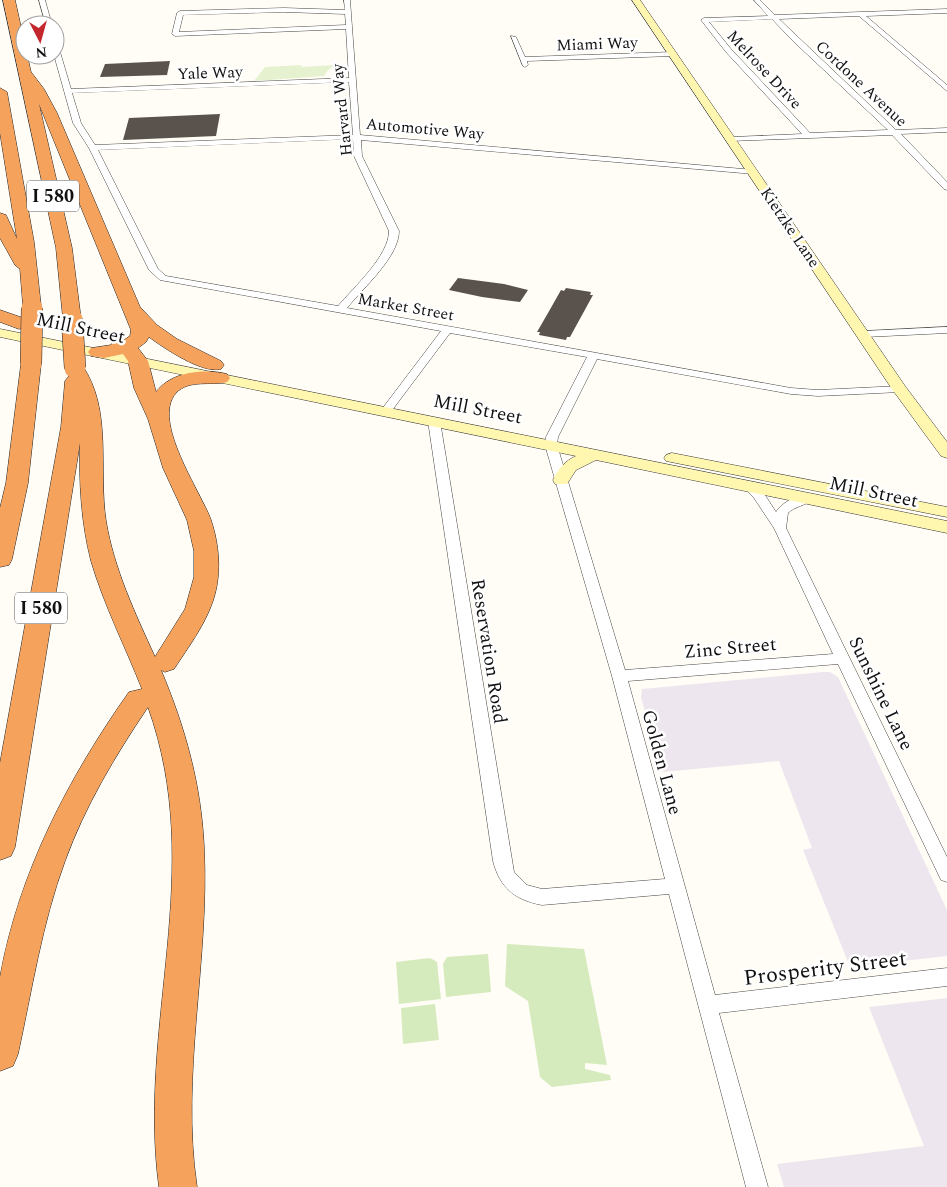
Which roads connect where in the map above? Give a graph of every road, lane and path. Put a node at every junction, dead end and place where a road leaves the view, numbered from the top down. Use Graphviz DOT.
graph roads {
  1 [pos="9,0"];
  2 [pos="42,0"];
  3 [pos="346,0"];
  4 [pos="636,0"];
  5 [pos="757,0"];
  6 [pos="947,11"];
  7 [pos="348,12"];
  8 [pos="937,12"];
  9 [pos="860,14"];
  10 [pos="46,15"];
  11 [pos="774,18"];
  12 [pos="947,19"];
  13 [pos="348,27"];
  14 [pos="514,37"];
  15 [pos="673,54"];
  16 [pos="61,65"];
  17 [pos="26,74"];
  18 [pos="353,80"];
  19 [pos="947,89"];
  20 [pos="68,91"];
  21 [pos="0,92"];
  22 [pos="947,130"];
  23 [pos="894,132"];
  24 [pos="808,136"];
  25 [pos="356,137"];
  26 [pos="732,139"];
  27 [pos="93,148"];
  28 [pos="754,172"];
  29 [pos="947,187"];
  30 [pos="0,218"];
  31 [pos="30,282"];
  32 [pos="128,305"];
  33 [pos="340,310"];
  34 [pos="0,318"];
  35 [pos="19,323"];
  36 [pos="447,330"];
  37 [pos="947,330"];
  38 [pos="0,333"];
  39 [pos="865,334"];
  40 [pos="128,350"];
  41 [pos="593,356"];
  42 [pos="83,363"];
  43 [pos="217,371"];
  44 [pos="900,389"];
  45 [pos="389,407"];
  46 [pos="158,419"];
  47 [pos="434,421"];
  48 [pos="942,438"];
  49 [pos="552,440"];
  50 [pos="947,453"];
  51 [pos="596,455"];
  52 [pos="561,480"];
  53 [pos="750,487"];
  54 [pos="806,499"];
  55 [pos="947,512"];
  56 [pos="947,527"];
  57 [pos="780,528"];
  58 [pos="0,559"];
  59 [pos="844,658"];
  60 [pos="165,662"];
  61 [pos="619,676"];
  62 [pos="140,699"];
  63 [pos="0,847"];
  64 [pos="947,875"];
  65 [pos="676,886"];
  66 [pos="947,977"];
  67 [pos="708,1005"];
  68 [pos="0,1054"];
  69 [pos="178,1187"];
  70 [pos="757,1187"];
  1 -- 17 [label="highway, I 580"];
  2 -- 10 [label="street"];
  3 -- 7 [label="street, Harvard Way"];
  4 -- 15 [label="main road, Kietzke Lane"];
  5 -- 11 [label="street, Cordone Avenue"];
  6 -- 8 [label="street"];
  7 -- 13 [label="street, Harvard Way"];
  7 -- 13 [label="street"];
  8 -- 9 [label="street"];
  8 -- 12 [label="street"];
  9 -- 11 [label="street"];
  9 -- 19 [label="street"];
  11 -- 23 [label="street, Cordone Avenue"];
  11 -- 24 [label="street, Melrose Drive"];
  13 -- 18 [label="street, Harvard Way"];
  14 -- 15 [label="street, Miami Way"];
  15 -- 26 [label="main road, Kietzke Lane"];
  16 -- 20 [label="street, Market Street"];
  17 -- 32 [label="highway"];
  17 -- 42 [label="highway, I 580, bridge"];
  18 -- 20 [label="street, Yale Way"];
  18 -- 25 [label="street, Harvard Way"];
  20 -- 27 [label="street, Market Street"];
  21 -- 31 [label="highway, I 580"];
  22 -- 23 [label="street"];
  23 -- 24 [label="street"];
  23 -- 29 [label="street, Cordone Avenue"];
  24 -- 26 [label="street"];
  25 -- 27 [label="street, Automotive Way"];
  25 -- 28 [label="street, Automotive Way"];
  25 -- 33 [label="street, Harvard Way"];
  26 -- 28 [label="main road, Kietzke Lane"];
  27 -- 33 [label="street, Market Street"];
  28 -- 39 [label="main road, Kietzke Lane"];
  30 -- 31 [label="highway"];
  31 -- 58 [label="highway, I 580, bridge"];
  32 -- 40 [label="highway"];
  32 -- 43 [label="highway"];
  33 -- 36 [label="street, Market Street"];
  34 -- 35 [label="highway"];
  35 -- 40 [label="main road, Mill Street"];
  36 -- 41 [label="street, Market Street"];
  36 -- 45 [label="street"];
  37 -- 39 [label="street"];
  38 -- 42 [label="main road, Mill Street"];
  39 -- 44 [label="main road, Kietzke Lane"];
  40 -- 42 [label="highway"];
  40 -- 43 [label="main road, Mill Street"];
  40 -- 46 [label="highway"];
  41 -- 44 [label="street, Market Street"];
  41 -- 49 [label="street"];
  42 -- 63 [label="highway, I 580"];
  42 -- 69 [label="highway"];
  43 -- 45 [label="main road, Mill Street"];
  43 -- 46 [label="highway"];
  44 -- 48 [label="main road, Kietzke Lane"];
  45 -- 47 [label="main road, Mill Street"];
  45 -- 49 [label="main road, Mill Street"];
  46 -- 60 [label="highway"];
  47 -- 49 [label="main road, Mill Street"];
  47 -- 65 [label="street, Reservation Road"];
  48 -- 50 [label="main road, Kietzke Lane"];
  49 -- 51 [label="main road, Mill Street"];
  49 -- 52 [label="street, Golden Lane"];
  49 -- 55 [label="main road, Mill Street"];
  51 -- 52 [label="main road"];
  51 -- 53 [label="main road, Mill Street"];
  52 -- 61 [label="street, Golden Lane"];
  53 -- 54 [label="main road, Mill Street"];
  53 -- 57 [label="street, Sunshine Lane"];
  54 -- 56 [label="main road, Mill Street"];
  54 -- 57 [label="street"];
  57 -- 59 [label="street, Sunshine Lane"];
  59 -- 61 [label="street, Zinc Street"];
  59 -- 64 [label="street, Sunshine Lane"];
  61 -- 65 [label="street, Golden Lane"];
  62 -- 68 [label="highway"];
  65 -- 67 [label="street, Golden Lane"];
  66 -- 67 [label="street, Prosperity Street"];
  67 -- 70 [label="street, Golden Lane"];
}
